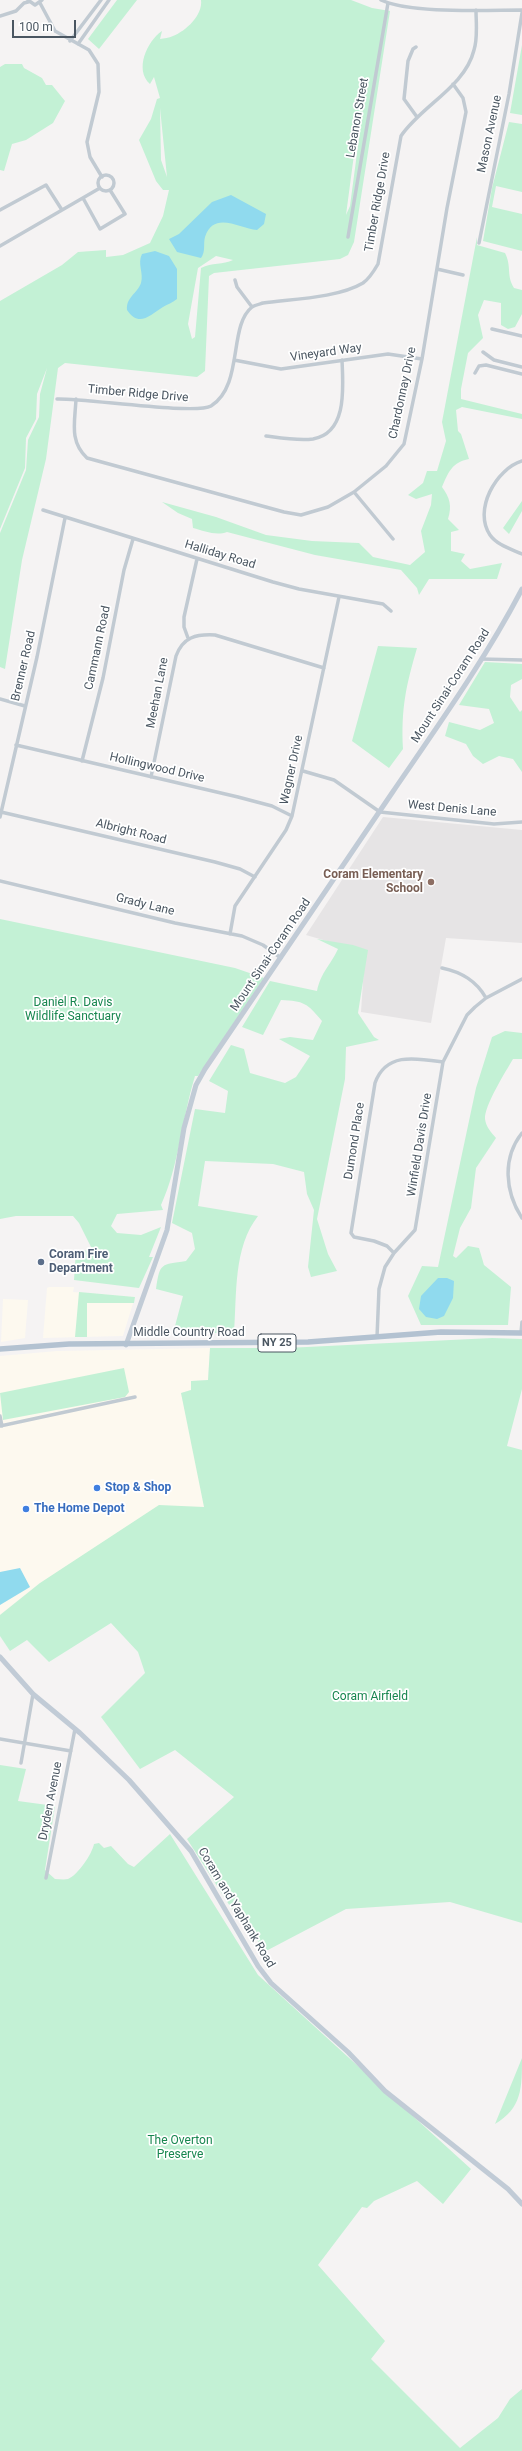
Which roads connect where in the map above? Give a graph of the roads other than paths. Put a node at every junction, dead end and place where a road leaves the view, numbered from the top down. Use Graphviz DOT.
graph roads {
  1 [pos="101,0"];
  2 [pos="109,0"];
  3 [pos="381,0"];
  4 [pos="401,0"];
  5 [pos="28,1"];
  6 [pos="42,1"];
  7 [pos="388,3"];
  8 [pos="400,5"];
  9 [pos="476,10"];
  10 [pos="522,12"];
  11 [pos="0,16"];
  12 [pos="70,41"];
  13 [pos="78,44"];
  14 [pos="416,47"];
  15 [pos="453,84"];
  16 [pos="418,117"];
  17 [pos="102,177"];
  18 [pos="100,188"];
  19 [pos="110,190"];
  20 [pos="83,198"];
  21 [pos="0,210"];
  22 [pos="62,210"];
  23 [pos="348,237"];
  24 [pos="479,243"];
  25 [pos="0,246"];
  26 [pos="437,269"];
  27 [pos="463,274"];
  28 [pos="235,280"];
  29 [pos="252,308"];
  30 [pos="492,329"];
  31 [pos="522,336"];
  32 [pos="483,352"];
  33 [pos="422,359"];
  34 [pos="234,360"];
  35 [pos="342,360"];
  36 [pos="522,367"];
  37 [pos="475,373"];
  38 [pos="522,374"];
  39 [pos="57,399"];
  40 [pos="76,399"];
  41 [pos="266,436"];
  42 [pos="522,461"];
  43 [pos="354,492"];
  44 [pos="43,510"];
  45 [pos="65,518"];
  46 [pos="133,538"];
  47 [pos="393,539"];
  48 [pos="522,554"];
  49 [pos="197,559"];
  50 [pos="522,589"];
  51 [pos="339,597"];
  52 [pos="391,612"];
  53 [pos="188,638"];
  54 [pos="481,659"];
  55 [pos="522,660"];
  56 [pos="324,668"];
  57 [pos="0,699"];
  58 [pos="25,706"];
  59 [pos="16,745"];
  60 [pos="82,761"];
  61 [pos="303,771"];
  62 [pos="151,777"];
  63 [pos="1,812"];
  64 [pos="380,812"];
  65 [pos="292,816"];
  66 [pos="0,817"];
  67 [pos="522,822"];
  68 [pos="255,877"];
  69 [pos="0,881"];
  70 [pos="230,934"];
  71 [pos="281,958"];
  72 [pos="442,968"];
  73 [pos="522,980"];
  74 [pos="486,998"];
  75 [pos="443,1062"];
  76 [pos="522,1133"];
  77 [pos="522,1218"];
  78 [pos="394,1253"];
  79 [pos="522,1322"];
  80 [pos="521,1333"];
  81 [pos="377,1338"];
  82 [pos="126,1345"];
  83 [pos="0,1349"];
  84 [pos="135,1397"];
  85 [pos="0,1416"];
  86 [pos="1,1426"];
  87 [pos="0,1657"];
  88 [pos="33,1694"];
  89 [pos="75,1729"];
  90 [pos="0,1739"];
  91 [pos="25,1744"];
  92 [pos="71,1751"];
  93 [pos="21,1763"];
  94 [pos="46,1878"];
  95 [pos="522,2204"];
  1 -- 12 [label="street"];
  2 -- 13 [label="street"];
  3 -- 7 [label="street"];
  4 -- 8 [label="street"];
  5 -- 6 [label="street"];
  5 -- 11 [label="street"];
  6 -- 12 [label="street"];
  7 -- 8 [label="street"];
  7 -- 23 [label="street, Lebanon Street"];
  8 -- 9 [label="street"];
  9 -- 10 [label="street"];
  9 -- 15 [label="street, Timber Ridge Drive"];
  10 -- 24 [label="street, Mason Avenue"];
  12 -- 13 [label="street"];
  13 -- 17 [label="street"];
  14 -- 16 [label="street"];
  15 -- 16 [label="street, Timber Ridge Drive"];
  15 -- 26 [label="street, Chardonnay Drive"];
  16 -- 29 [label="street, Timber Ridge Drive"];
  17 -- 18 [label="street"];
  17 -- 19 [label="street"];
  18 -- 19 [label="street"];
  18 -- 20 [label="street"];
  19 -- 20 [label="street"];
  20 -- 22 [label="street"];
  21 -- 22 [label="street"];
  22 -- 25 [label="street"];
  26 -- 27 [label="street"];
  26 -- 33 [label="street, Chardonnay Drive"];
  28 -- 29 [label="street"];
  29 -- 34 [label="street, Timber Ridge Drive"];
  30 -- 31 [label="street"];
  32 -- 36 [label="street"];
  33 -- 35 [label="street, Vineyard Way"];
  33 -- 43 [label="street, Chardonnay Drive"];
  34 -- 35 [label="street, Vineyard Way"];
  34 -- 40 [label="street, Timber Ridge Drive"];
  35 -- 41 [label="street"];
  37 -- 38 [label="street"];
  39 -- 40 [label="street, Timber Ridge Drive"];
  40 -- 43 [label="street, Chardonnay Drive"];
  42 -- 48 [label="street"];
  43 -- 47 [label="street"];
  44 -- 45 [label="street, Halliday Road"];
  45 -- 46 [label="street, Halliday Road"];
  45 -- 58 [label="street, Brenner Road"];
  46 -- 49 [label="street, Halliday Road"];
  46 -- 60 [label="street, Cammann Road"];
  49 -- 51 [label="street, Halliday Road"];
  49 -- 53 [label="street"];
  50 -- 54 [label="main road, Mount Sinai-Coram Road"];
  51 -- 52 [label="street, Halliday Road"];
  51 -- 56 [label="street, Wagner Drive"];
  53 -- 56 [label="street"];
  53 -- 62 [label="street, Meehan Lane"];
  54 -- 55 [label="street"];
  54 -- 64 [label="main road, Mount Sinai-Coram Road"];
  56 -- 61 [label="street, Wagner Drive"];
  57 -- 58 [label="street"];
  58 -- 59 [label="street, Brenner Road"];
  59 -- 60 [label="street, Hollingwood Drive"];
  59 -- 63 [label="street, Brenner Road"];
  60 -- 62 [label="street, Hollingwood Drive"];
  61 -- 64 [label="street"];
  61 -- 65 [label="street, Wagner Drive"];
  62 -- 65 [label="street, Hollingwood Drive"];
  63 -- 66 [label="street, Brenner Road"];
  63 -- 68 [label="street, Albright Road"];
  64 -- 67 [label="street, West Denis Lane"];
  64 -- 71 [label="main road, Mount Sinai-Coram Road"];
  65 -- 68 [label="street, Wagner Drive"];
  68 -- 70 [label="street, Wagner Drive"];
  69 -- 70 [label="street, Grady Lane"];
  70 -- 71 [label="street, Grady Lane"];
  71 -- 82 [label="main road, Mount Sinai-Coram Road"];
  72 -- 74 [label="street"];
  73 -- 74 [label="street, Winfield Davis Drive"];
  74 -- 75 [label="street, Winfield Davis Drive"];
  75 -- 78 [label="street, Winfield Davis Drive"];
  75 -- 78 [label="street, Dumond Place"];
  76 -- 77 [label="street"];
  78 -- 81 [label="street, Winfield Davis Drive"];
  79 -- 80 [label="street"];
  80 -- 81 [label="main road, Middle Country Road / NY 25"];
  81 -- 82 [label="main road, Middle Country Road / NY 25"];
  82 -- 83 [label="main road, Middle Country Road / NY 25"];
  84 -- 86 [label="street"];
  85 -- 86 [label="street"];
  87 -- 88 [label="main road, Coram and Yaphank Road"];
  88 -- 89 [label="main road, Coram and Yaphank Road"];
  88 -- 91 [label="street"];
  89 -- 92 [label="street, Dryden Avenue"];
  89 -- 95 [label="main road, Coram and Yaphank Road"];
  90 -- 91 [label="street"];
  91 -- 92 [label="street"];
  91 -- 93 [label="street"];
  92 -- 94 [label="street, Dryden Avenue"];
}
